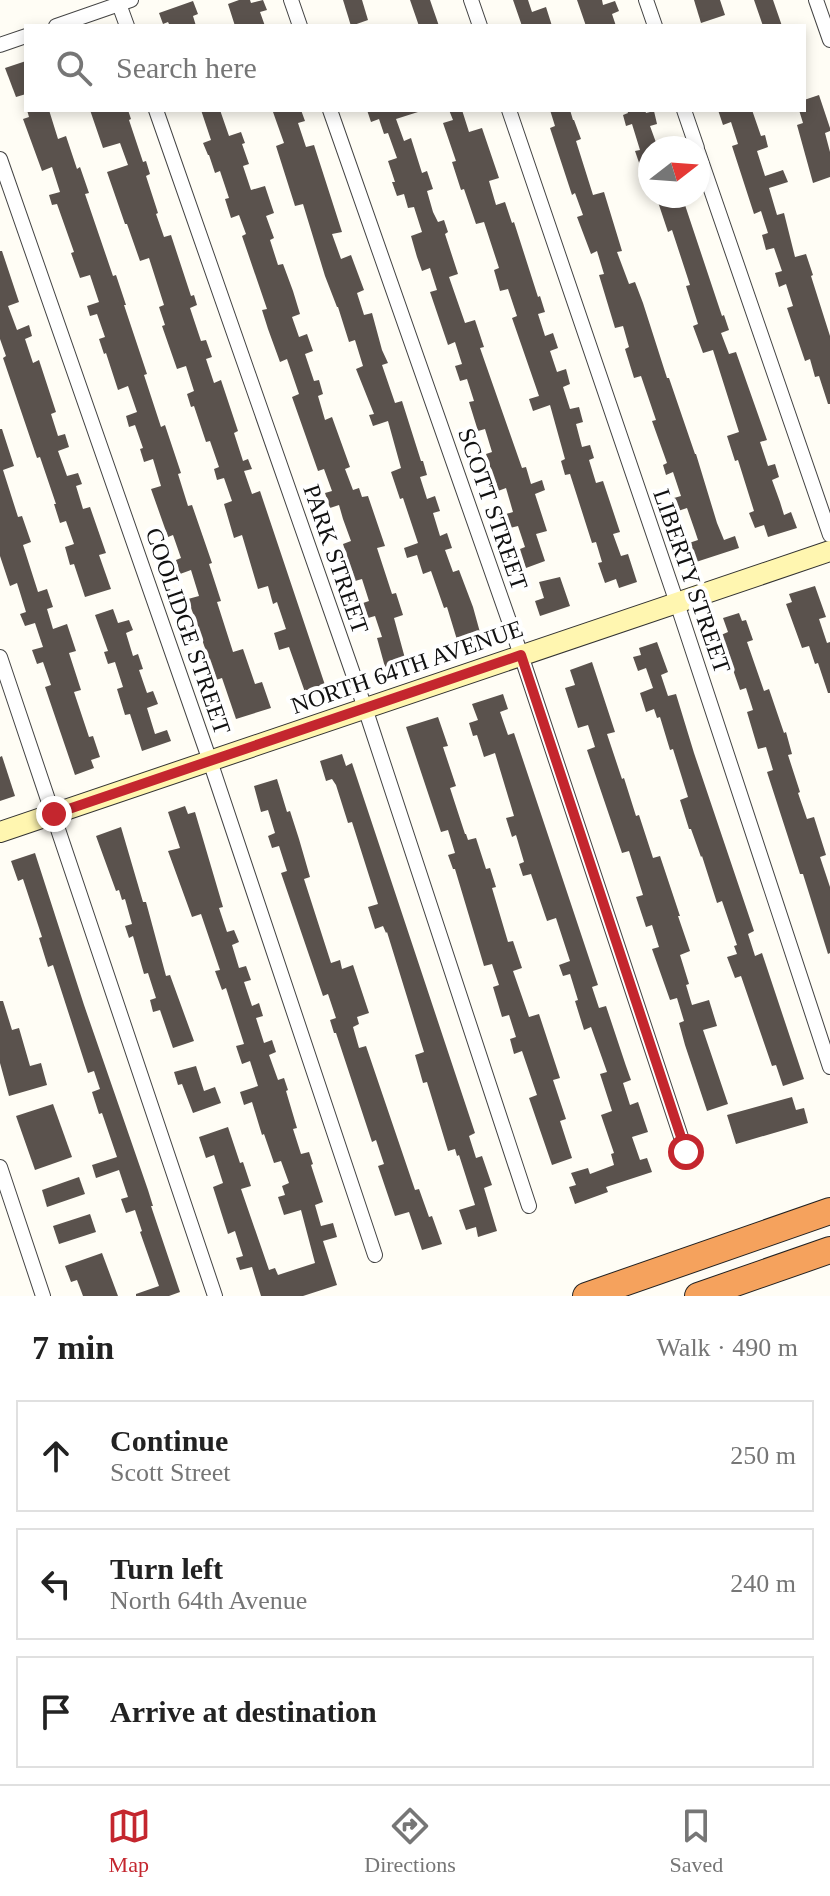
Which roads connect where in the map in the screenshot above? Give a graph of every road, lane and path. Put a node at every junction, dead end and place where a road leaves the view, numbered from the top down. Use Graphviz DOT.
graph roads {
  1 [pos="291,0"];
  2 [pos="471,0"];
  3 [pos="646,0"];
  4 [pos="816,0"];
  5 [pos="125,2"];
  6 [pos="62,24"];
  7 [pos="127,24"];
  8 [pos="299,24"];
  9 [pos="479,24"];
  10 [pos="654,24"];
  11 [pos="24,37"];
  12 [pos="830,40"];
  13 [pos="0,45"];
  14 [pos="157,112"];
  15 [pos="331,112"];
  16 [pos="510,112"];
  17 [pos="685,112"];
  18 [pos="692,136"];
  19 [pos="0,159"];
  20 [pos="710,188"];
  21 [pos="830,535"];
  22 [pos="830,551"];
  23 [pos="677,603"];
  24 [pos="521,655"];
  25 [pos="0,657"];
  26 [pos="365,708"];
  27 [pos="210,761"];
  28 [pos="54,814"];
  29 [pos="0,832"];
  30 [pos="830,1067"];
  31 [pos="686,1152"];
  32 [pos="0,1167"];
  33 [pos="529,1206"];
  34 [pos="830,1211"];
  35 [pos="830,1250"];
  36 [pos="375,1255"];
  37 [pos="43,1296"];
  38 [pos="215,1296"];
  39 [pos="586,1296"];
  40 [pos="698,1296"];
  1 -- 8 [label="street"];
  2 -- 9 [label="street"];
  3 -- 10 [label="street"];
  4 -- 12 [label="street"];
  5 -- 6 [label="street"];
  5 -- 7 [label="street"];
  11 -- 13 [label="street"];
  14 -- 26 [label="street, PARK STREET"];
  15 -- 24 [label="street, SCOTT STREET"];
  16 -- 23 [label="street, LIBERTY STREET"];
  17 -- 18 [label="street"];
  19 -- 27 [label="street, COOLIDGE STREET"];
  20 -- 21 [label="street"];
  22 -- 23 [label="street, NORTH 64TH AVENUE"];
  23 -- 24 [label="street, NORTH 64TH AVENUE"];
  23 -- 30 [label="street, LIBERTY STREET"];
  24 -- 26 [label="street, NORTH 64TH AVENUE"];
  24 -- 31 [label="street, SCOTT STREET"];
  25 -- 28 [label="street"];
  26 -- 27 [label="street, NORTH 64TH AVENUE"];
  26 -- 33 [label="street, PARK STREET"];
  27 -- 28 [label="street, NORTH 64TH AVENUE"];
  27 -- 36 [label="street, COOLIDGE STREET"];
  28 -- 29 [label="street, NORTH 64TH AVENUE"];
  28 -- 38 [label="street"];
  32 -- 37 [label="street"];
  34 -- 39 [label="highway"];
  35 -- 40 [label="highway"];
}
